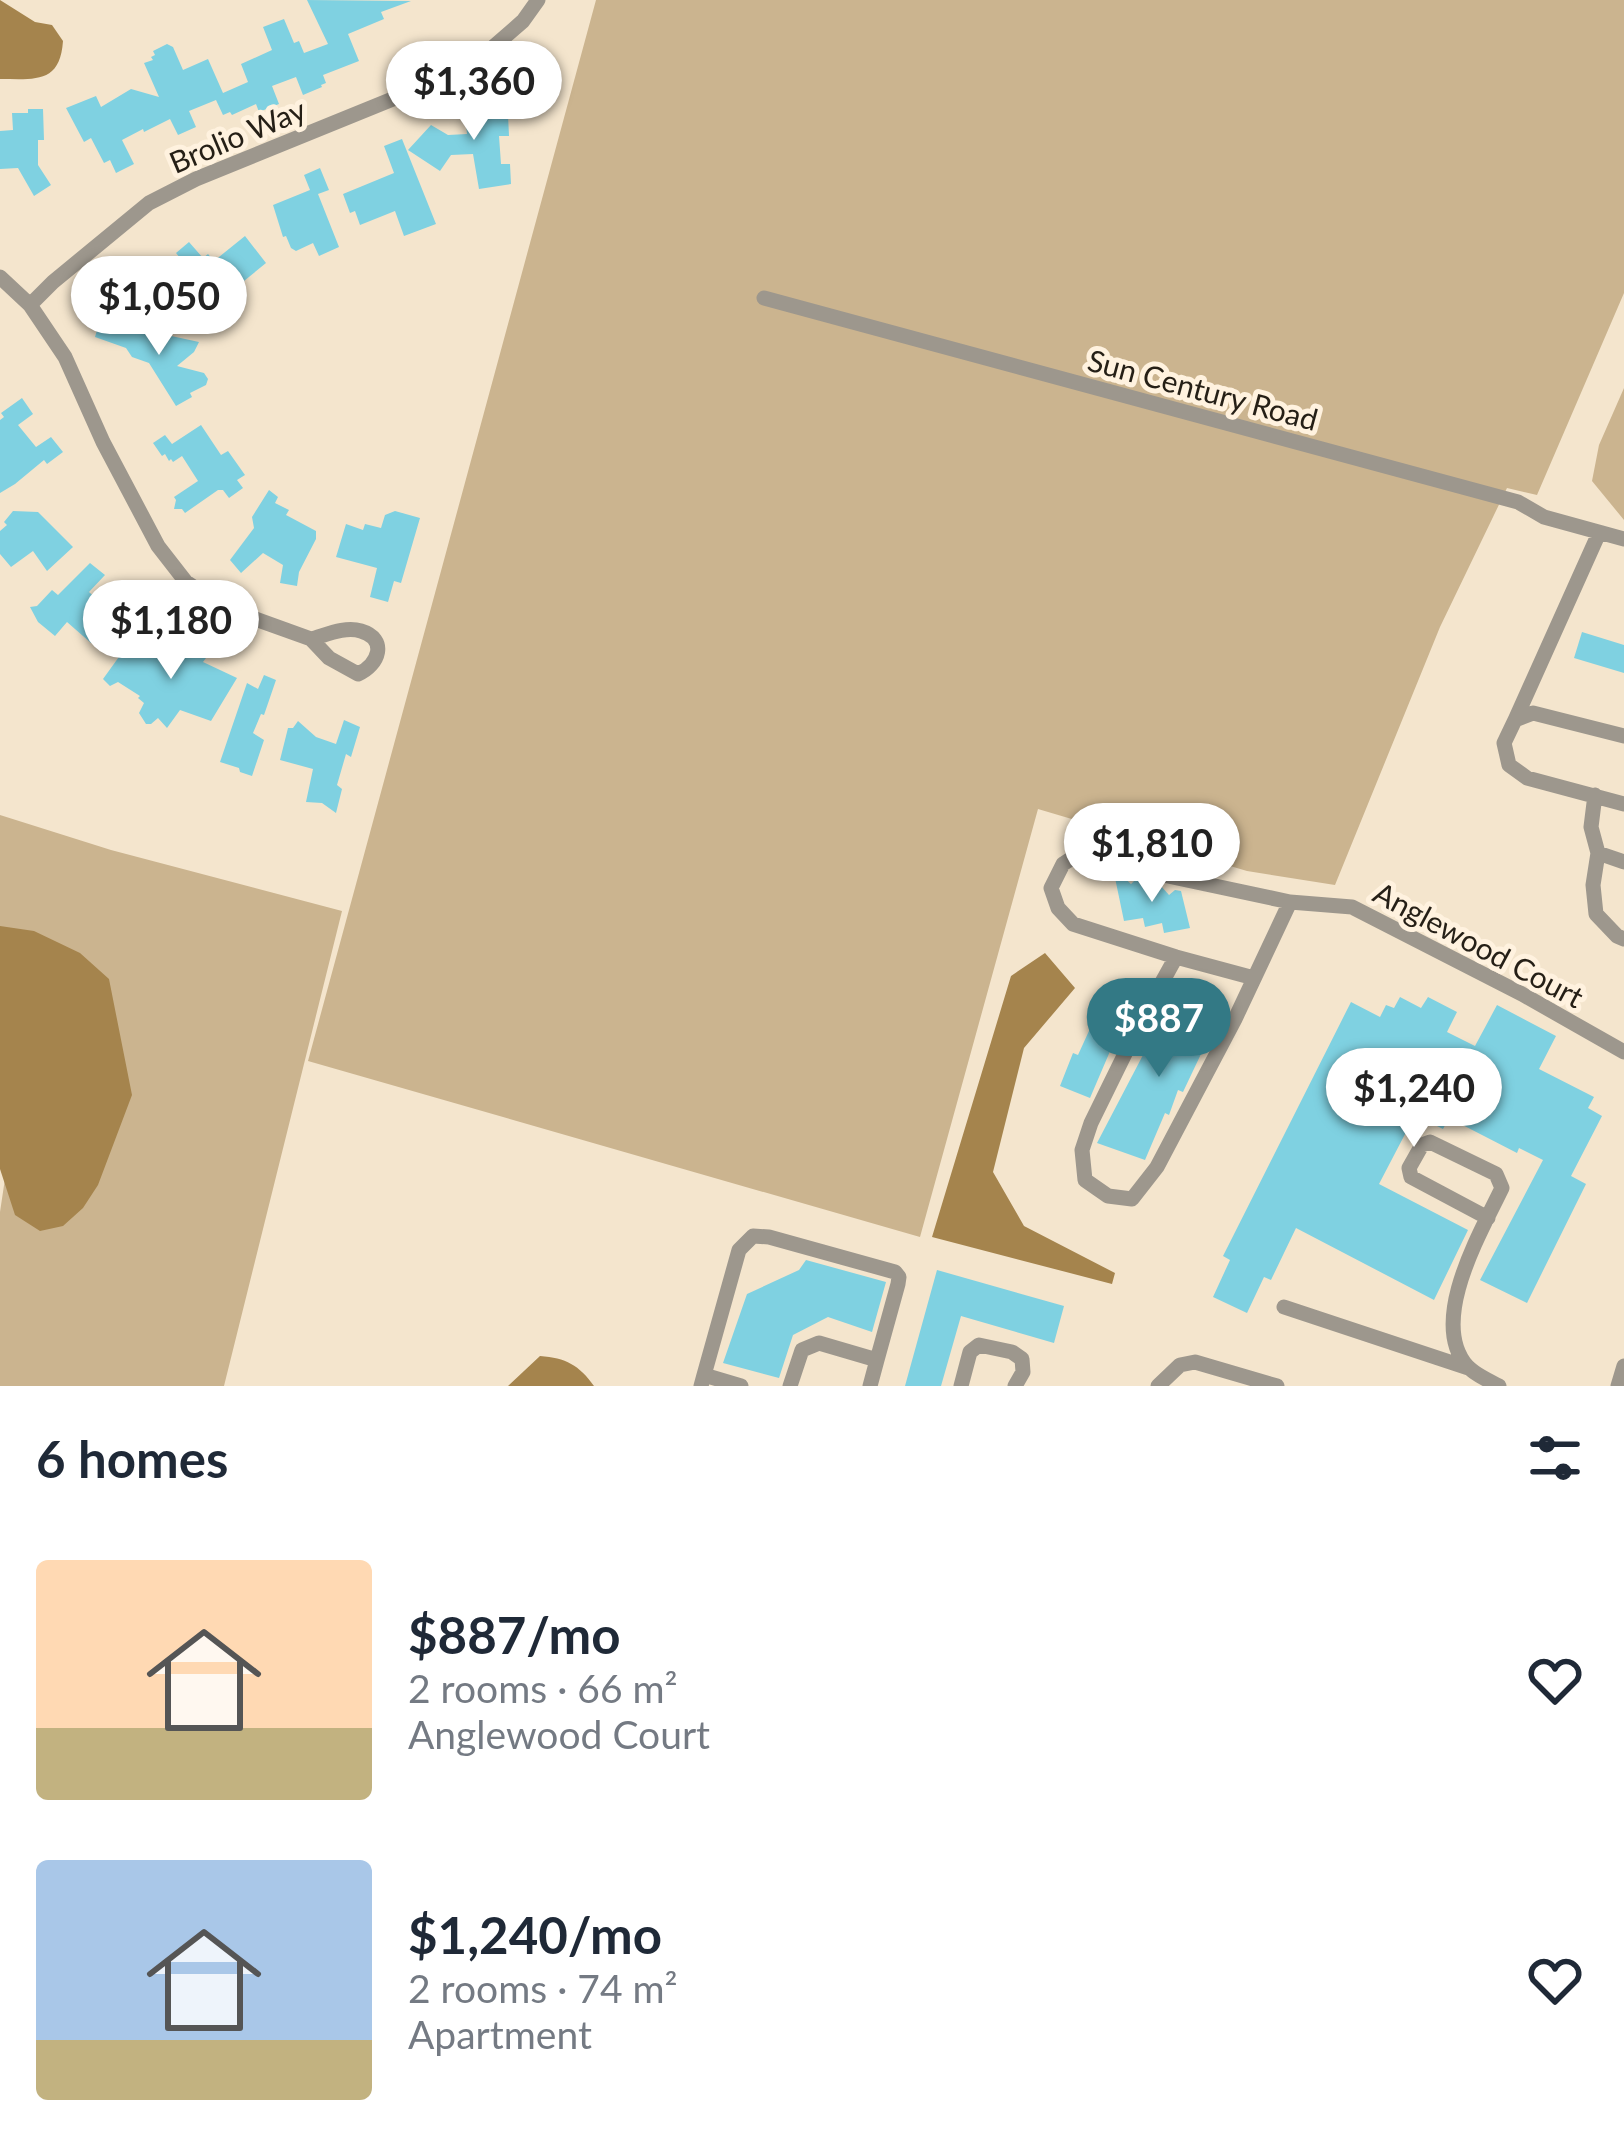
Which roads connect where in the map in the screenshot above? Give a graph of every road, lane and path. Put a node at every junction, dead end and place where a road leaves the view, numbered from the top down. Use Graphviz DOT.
graph roads {
  1 [pos="538,0"];
  2 [pos="0,277"];
  3 [pos="764,298"];
  4 [pos="30,305"];
  5 [pos="1600,533"];
  6 [pos="1624,539"];
  7 [pos="311,640"];
  8 [pos="1515,720"];
  9 [pos="1624,736"];
  10 [pos="1595,795"];
  11 [pos="1624,804"];
  12 [pos="1598,854"];
  13 [pos="1624,862"];
  14 [pos="1290,902"];
  15 [pos="1624,939"];
  16 [pos="1176,958"];
  17 [pos="1254,978"];
  18 [pos="1624,1052"];
  19 [pos="1488,1218"];
  20 [pos="1284,1307"];
  21 [pos="877,1360"];
  22 [pos="1624,1366"];
  23 [pos="1468,1368"];
  24 [pos="702,1380"];
  25 [pos="1165,1382"];
  26 [pos="1273,1385"];
  27 [pos="741,1386"];
  28 [pos="790,1386"];
  29 [pos="870,1386"];
  30 [pos="961,1386"];
  31 [pos="1015,1386"];
  32 [pos="1499,1386"];
  33 [pos="1618,1386"];
  1 -- 4 [label="street, Brolio Way"];
  2 -- 4 [label="street"];
  3 -- 5 [label="street, Sun Century Road"];
  4 -- 7 [label="street"];
  5 -- 6 [label="street, Sun Century Road"];
  5 -- 8 [label="street"];
  8 -- 9 [label="street"];
  8 -- 10 [label="street"];
  10 -- 11 [label="street"];
  10 -- 12 [label="street"];
  12 -- 13 [label="street"];
  12 -- 15 [label="street"];
  14 -- 16 [label="street, Anglewood Court"];
  14 -- 17 [label="street"];
  14 -- 18 [label="street, Anglewood Court"];
  16 -- 17 [label="street"];
  16 -- 17 [label="street"];
  19 -- 19 [label="street"];
  19 -- 23 [label="street"];
  20 -- 23 [label="street"];
  21 -- 24 [label="street"];
  21 -- 28 [label="street"];
  21 -- 29 [label="street"];
  22 -- 33 [label="street"];
  23 -- 32 [label="street"];
  24 -- 27 [label="street"];
  25 -- 26 [label="street"];
  30 -- 31 [label="street"];
}
